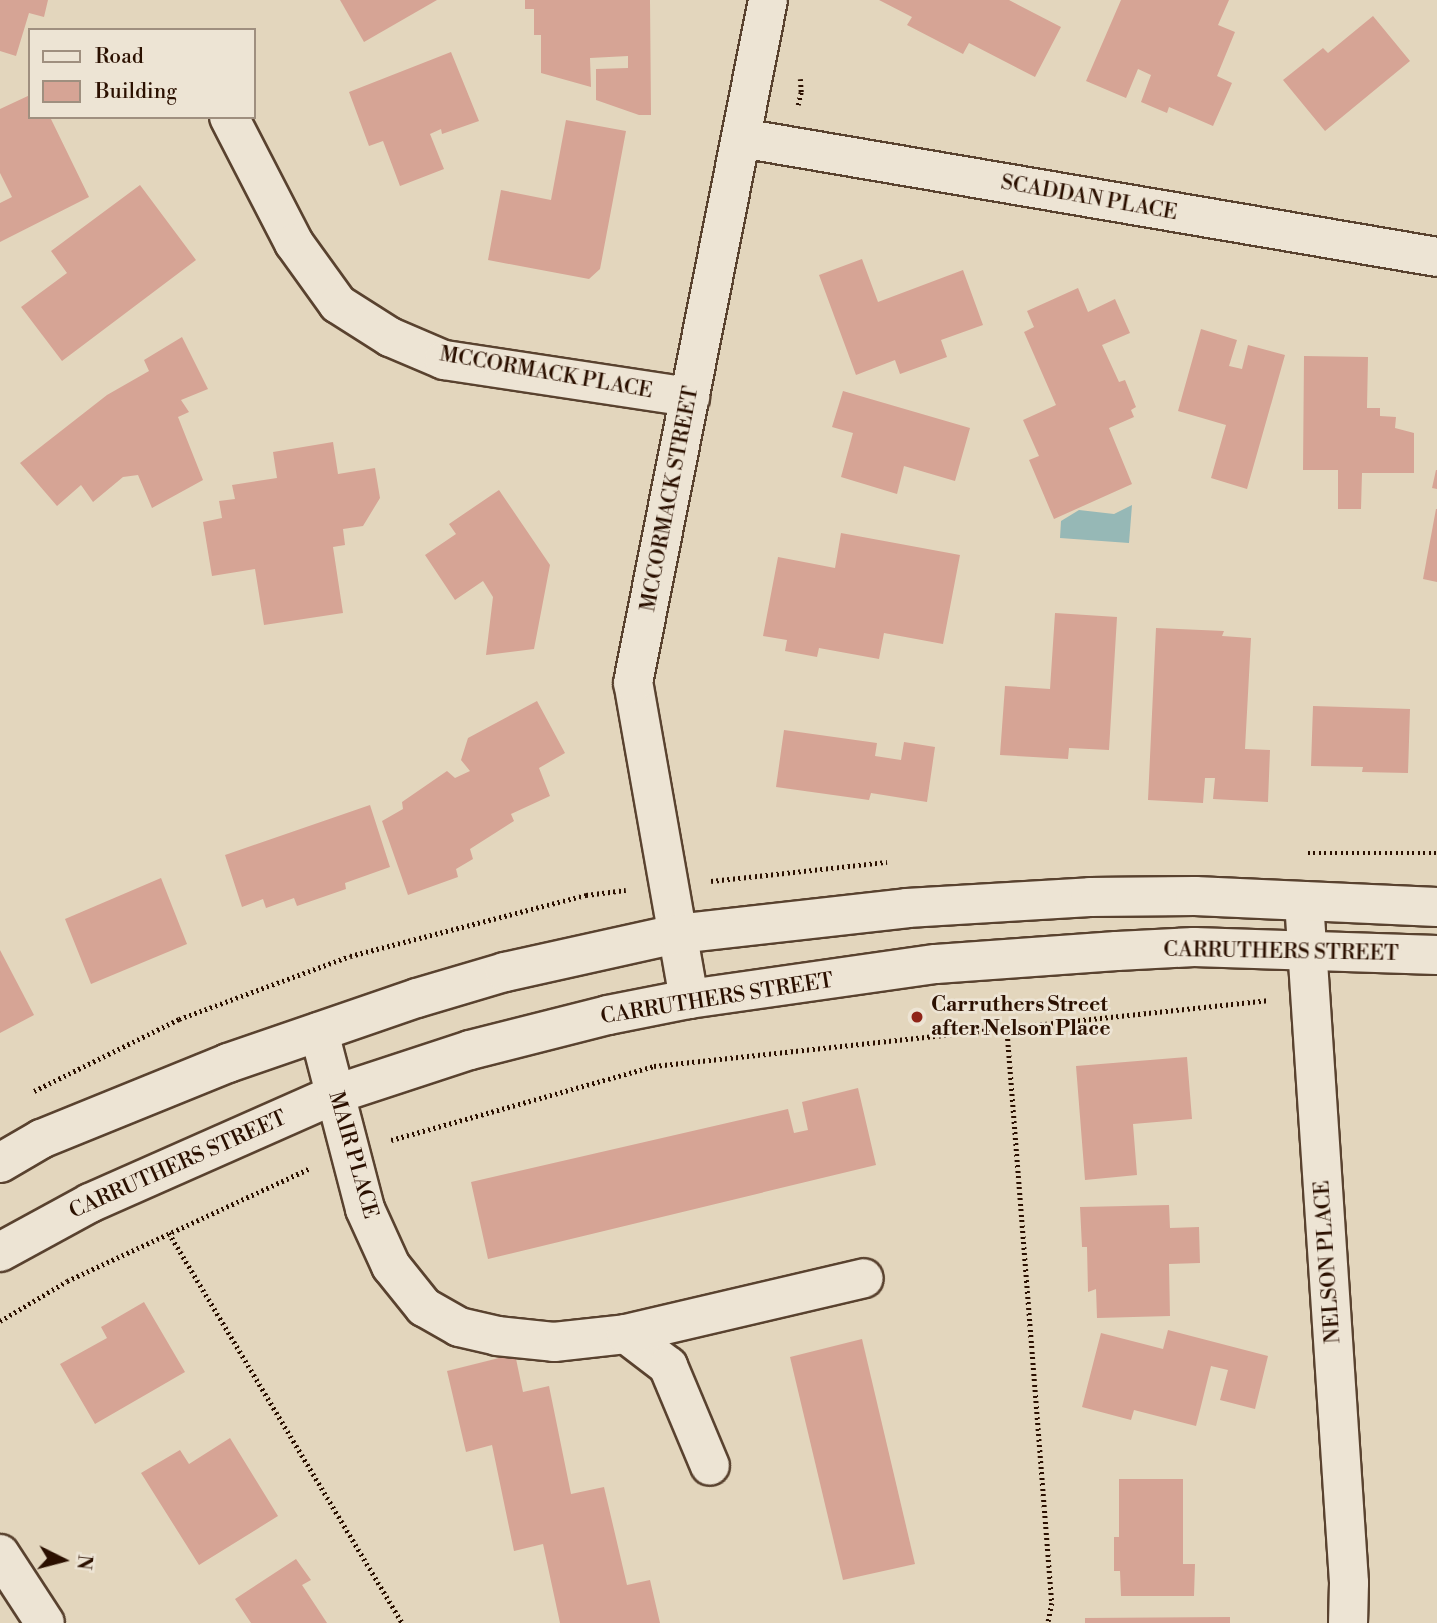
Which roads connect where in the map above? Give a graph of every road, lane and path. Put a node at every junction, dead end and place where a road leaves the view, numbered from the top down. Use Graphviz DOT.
graph roads {
  1 [pos="768,0"];
  2 [pos="230,119"];
  3 [pos="741,138"];
  4 [pos="1437,257"];
  5 [pos="690,397"];
  6 [pos="1304,901"];
  7 [pos="1437,907"];
  8 [pos="677,934"];
  9 [pos="1307,950"];
  10 [pos="1437,955"];
  11 [pos="1310,996"];
  12 [pos="689,999"];
  13 [pos="1007,1028"];
  14 [pos="319,1032"];
  15 [pos="336,1094"];
  16 [pos="351,1154"];
  17 [pos="0,1163"];
  18 [pos="169,1233"];
  19 [pos="0,1252"];
  20 [pos="864,1278"];
  21 [pos="0,1321"];
  22 [pos="626,1334"];
  23 [pos="710,1466"];
  24 [pos="0,1554"];
  25 [pos="45,1623"];
  26 [pos="402,1623"];
  27 [pos="1048,1623"];
  28 [pos="1348,1623"];
  1 -- 3 [label="street, MCCORMACK STREET"];
  2 -- 5 [label="street, MCCORMACK PLACE"];
  3 -- 4 [label="street, SCADDAN PLACE"];
  3 -- 5 [label="street, MCCORMACK STREET"];
  5 -- 8 [label="street, MCCORMACK STREET"];
  6 -- 7 [label="street"];
  6 -- 8 [label="street"];
  6 -- 9 [label="street, NELSON PLACE"];
  8 -- 12 [label="street, MCCORMACK STREET"];
  8 -- 14 [label="street"];
  9 -- 10 [label="street, CARRUTHERS STREET"];
  9 -- 11 [label="street, NELSON PLACE"];
  9 -- 12 [label="street, CARRUTHERS STREET"];
  11 -- 13 [label="path"];
  11 -- 28 [label="street, NELSON PLACE"];
  12 -- 15 [label="street, CARRUTHERS STREET"];
  13 -- 16 [label="path"];
  13 -- 27 [label="path"];
  14 -- 15 [label="street, MAIR PLACE"];
  14 -- 17 [label="street"];
  15 -- 16 [label="street, MAIR PLACE"];
  15 -- 19 [label="street, CARRUTHERS STREET"];
  16 -- 18 [label="path"];
  16 -- 22 [label="street, MAIR PLACE"];
  18 -- 21 [label="path"];
  18 -- 26 [label="path"];
  20 -- 22 [label="street, MAIR PLACE"];
  22 -- 23 [label="street"];
  24 -- 25 [label="street"];
}
